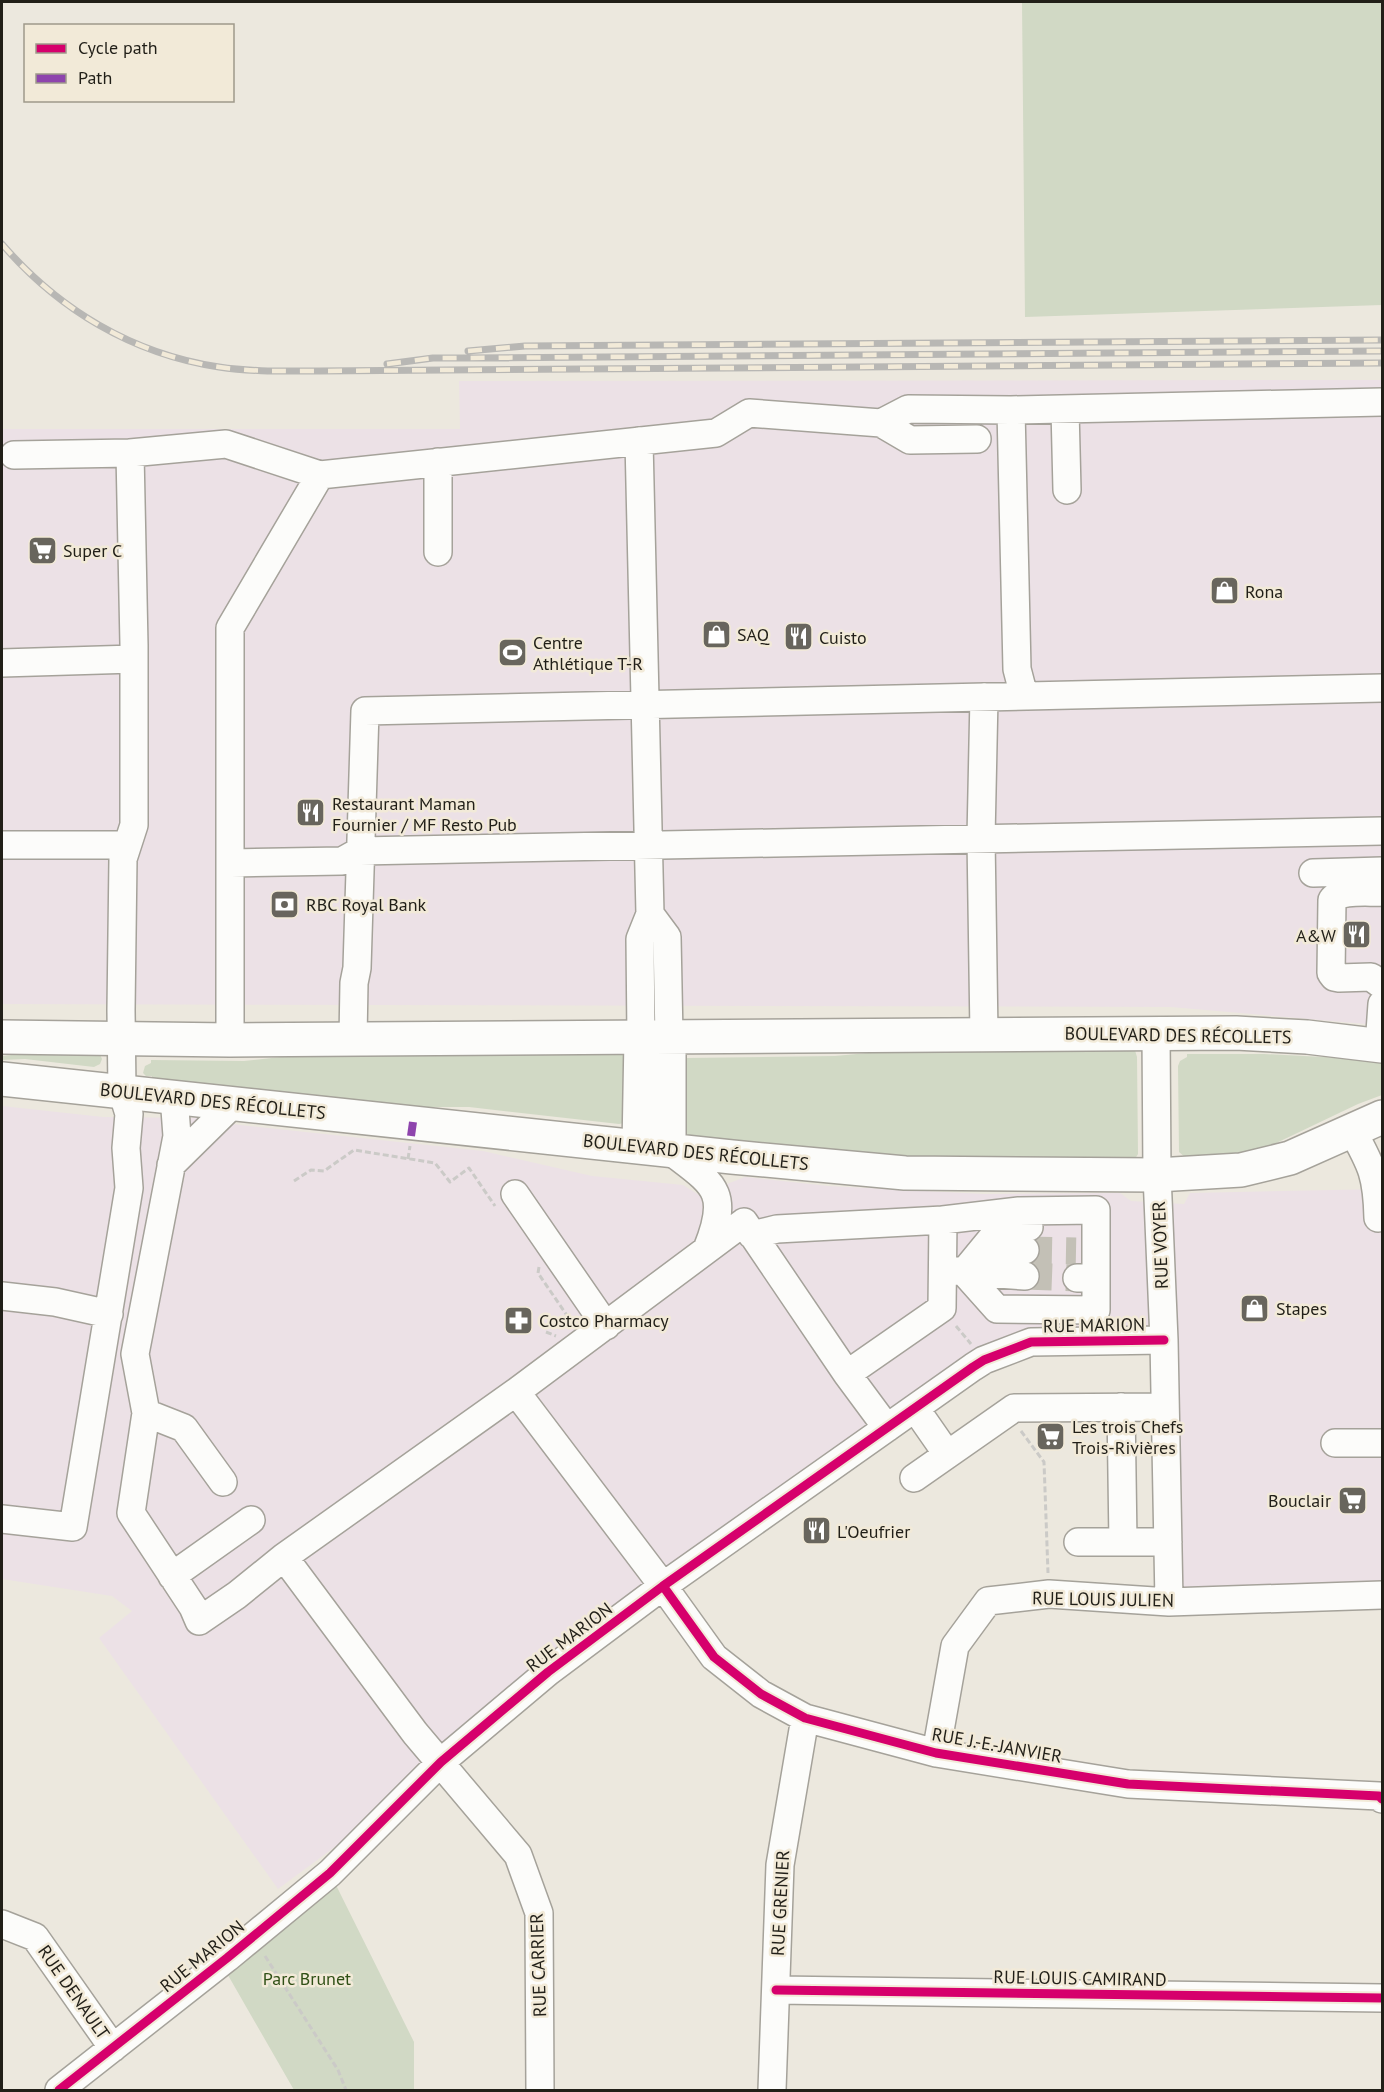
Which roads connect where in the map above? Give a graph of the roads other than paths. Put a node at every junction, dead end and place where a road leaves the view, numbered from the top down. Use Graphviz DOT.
graph roads {
  1 [pos="1383,402"];
  2 [pos="1065,409"];
  3 [pos="1011,410"];
  4 [pos="881,423"];
  5 [pos="977,439"];
  6 [pos="639,441"];
  7 [pos="129,453"];
  8 [pos="14,455"];
  9 [pos="438,462"];
  10 [pos="320,475"];
  11 [pos="1066,490"];
  12 [pos="438,552"];
  13 [pos="134,659"];
  14 [pos="2,663"];
  15 [pos="1383,688"];
  16 [pos="1024,696"];
  17 [pos="984,697"];
  18 [pos="646,705"];
  19 [pos="1383,831"];
  20 [pos="981,838"];
  21 [pos="2,845"];
  22 [pos="128,845"];
  23 [pos="650,846"];
  24 [pos="360,851"];
  25 [pos="231,863"];
  26 [pos="1383,871"];
  27 [pos="1313,873"];
  28 [pos="1383,892"];
  29 [pos="1383,985"];
  30 [pos="1383,1004"];
  31 [pos="1156,1033"];
  32 [pos="984,1034"];
  33 [pos="2,1037"];
  34 [pos="655,1037"];
  35 [pos="123,1039"];
  36 [pos="353,1039"];
  37 [pos="230,1040"];
  38 [pos="1381,1046"];
  39 [pos="2,1079"];
  40 [pos="122,1091"];
  41 [pos="174,1096"];
  42 [pos="234,1103"];
  43 [pos="1383,1117"];
  44 [pos="1352,1130"];
  45 [pos="654,1148"];
  46 [pos="171,1165"];
  47 [pos="1157,1175"];
  48 [pos="507,1203"];
  49 [pos="1378,1218"];
  50 [pos="943,1220"];
  51 [pos="752,1235"];
  52 [pos="1090,1243"];
  53 [pos="707,1249"];
  54 [pos="1025,1263"];
  55 [pos="953,1271"];
  56 [pos="2,1296"];
  57 [pos="110,1314"];
  58 [pos="606,1326"];
  59 [pos="1164,1340"];
  60 [pos="847,1374"];
  61 [pos="516,1392"];
  62 [pos="1121,1407"];
  63 [pos="1165,1407"];
  64 [pos="915,1408"];
  65 [pos="146,1413"];
  66 [pos="887,1428"];
  67 [pos="1335,1443"];
  68 [pos="1383,1443"];
  69 [pos="947,1454"];
  70 [pos="914,1478"];
  71 [pos="223,1482"];
  72 [pos="2,1520"];
  73 [pos="251,1520"];
  74 [pos="1078,1542"];
  75 [pos="1123,1542"];
  76 [pos="1168,1542"];
  77 [pos="284,1557"];
  78 [pos="172,1576"];
  79 [pos="663,1586"];
  80 [pos="1383,1595"];
  81 [pos="1169,1602"];
  82 [pos="805,1718"];
  83 [pos="936,1753"];
  84 [pos="441,1762"];
  85 [pos="1383,1799"];
  86 [pos="2,1924"];
  87 [pos="776,1990"];
  88 [pos="1383,1998"];
  89 [pos="113,2048"];
  90 [pos="59,2091"];
  91 [pos="540,2091"];
  92 [pos="772,2091"];
  1 -- 2 [label="street"];
  2 -- 3 [label="street"];
  2 -- 11 [label="street"];
  3 -- 4 [label="street"];
  3 -- 16 [label="street"];
  4 -- 5 [label="street"];
  4 -- 6 [label="street"];
  6 -- 9 [label="street"];
  6 -- 18 [label="street"];
  7 -- 8 [label="street"];
  7 -- 10 [label="street"];
  7 -- 13 [label="street"];
  9 -- 10 [label="street"];
  9 -- 12 [label="street"];
  10 -- 25 [label="street"];
  13 -- 14 [label="street"];
  13 -- 22 [label="street"];
  15 -- 16 [label="street"];
  16 -- 17 [label="street"];
  17 -- 18 [label="street"];
  17 -- 20 [label="street"];
  18 -- 23 [label="street"];
  18 -- 24 [label="street"];
  19 -- 20 [label="street"];
  20 -- 23 [label="street"];
  20 -- 32 [label="street"];
  21 -- 22 [label="street"];
  22 -- 35 [label="street"];
  23 -- 24 [label="street"];
  23 -- 34 [label="street"];
  24 -- 25 [label="street"];
  24 -- 36 [label="street"];
  25 -- 37 [label="street"];
  26 -- 27 [label="street"];
  28 -- 29 [label="street"];
  30 -- 38 [label="street"];
  31 -- 32 [label="main road, BOULEVARD DES RÉCOLLETS"];
  31 -- 38 [label="main road, BOULEVARD DES RÉCOLLETS"];
  31 -- 47 [label="street, RUE VOYER"];
  32 -- 34 [label="main road, BOULEVARD DES RÉCOLLETS"];
  33 -- 35 [label="main road, BOULEVARD DES RÉCOLLETS"];
  34 -- 36 [label="main road, BOULEVARD DES RÉCOLLETS"];
  34 -- 45 [label="main road"];
  35 -- 37 [label="main road, BOULEVARD DES RÉCOLLETS"];
  35 -- 40 [label="street"];
  36 -- 37 [label="main road, BOULEVARD DES RÉCOLLETS"];
  39 -- 40 [label="main road, BOULEVARD DES RÉCOLLETS"];
  40 -- 41 [label="main road, BOULEVARD DES RÉCOLLETS"];
  40 -- 57 [label="street"];
  41 -- 42 [label="main road, BOULEVARD DES RÉCOLLETS"];
  41 -- 46 [label="street"];
  42 -- 45 [label="main road, BOULEVARD DES RÉCOLLETS"];
  42 -- 46 [label="street"];
  43 -- 44 [label="main road, BOULEVARD DES RÉCOLLETS"];
  44 -- 47 [label="main road, BOULEVARD DES RÉCOLLETS"];
  44 -- 49 [label="street"];
  45 -- 47 [label="main road, BOULEVARD DES RÉCOLLETS"];
  45 -- 53 [label="street"];
  46 -- 65 [label="street"];
  47 -- 59 [label="street, RUE VOYER"];
  48 -- 58 [label="street"];
  50 -- 51 [label="street"];
  50 -- 52 [label="street"];
  50 -- 55 [label="street"];
  51 -- 53 [label="street"];
  51 -- 60 [label="street"];
  52 -- 55 [label="street"];
  52 -- 55 [label="street"];
  53 -- 58 [label="street"];
  54 -- 55 [label="street"];
  55 -- 60 [label="street"];
  56 -- 57 [label="street"];
  57 -- 72 [label="street"];
  58 -- 61 [label="street"];
  59 -- 63 [label="street, RUE VOYER"];
  59 -- 64 [label="street, RUE MARION"];
  60 -- 66 [label="street"];
  61 -- 77 [label="street"];
  61 -- 79 [label="street, RUE J.-E.-JANVIER"];
  62 -- 63 [label="street"];
  62 -- 69 [label="street"];
  62 -- 75 [label="street"];
  63 -- 76 [label="street, RUE VOYER"];
  64 -- 66 [label="street, RUE MARION"];
  64 -- 69 [label="street"];
  65 -- 71 [label="street"];
  65 -- 78 [label="street"];
  66 -- 79 [label="street, RUE MARION"];
  67 -- 68 [label="street"];
  69 -- 70 [label="street"];
  73 -- 78 [label="street"];
  74 -- 75 [label="street"];
  75 -- 76 [label="street"];
  76 -- 81 [label="street, RUE VOYER"];
  77 -- 78 [label="street"];
  77 -- 84 [label="street, RUE CARRIER"];
  79 -- 82 [label="street, RUE J.-E.-JANVIER"];
  79 -- 84 [label="street, RUE MARION"];
  80 -- 81 [label="street, RUE LOUIS JULIEN"];
  81 -- 83 [label="street, RUE LOUIS JULIEN"];
  82 -- 83 [label="street, RUE J.-E.-JANVIER"];
  82 -- 87 [label="street, RUE GRENIER"];
  83 -- 85 [label="street, RUE J.-E.-JANVIER"];
  84 -- 89 [label="street, RUE MARION"];
  84 -- 91 [label="street, RUE CARRIER"];
  86 -- 89 [label="street, RUE DENAULT"];
  87 -- 88 [label="street, RUE LOUIS CAMIRAND"];
  87 -- 92 [label="street, RUE GRENIER"];
  89 -- 90 [label="street, RUE MARION"];
}
